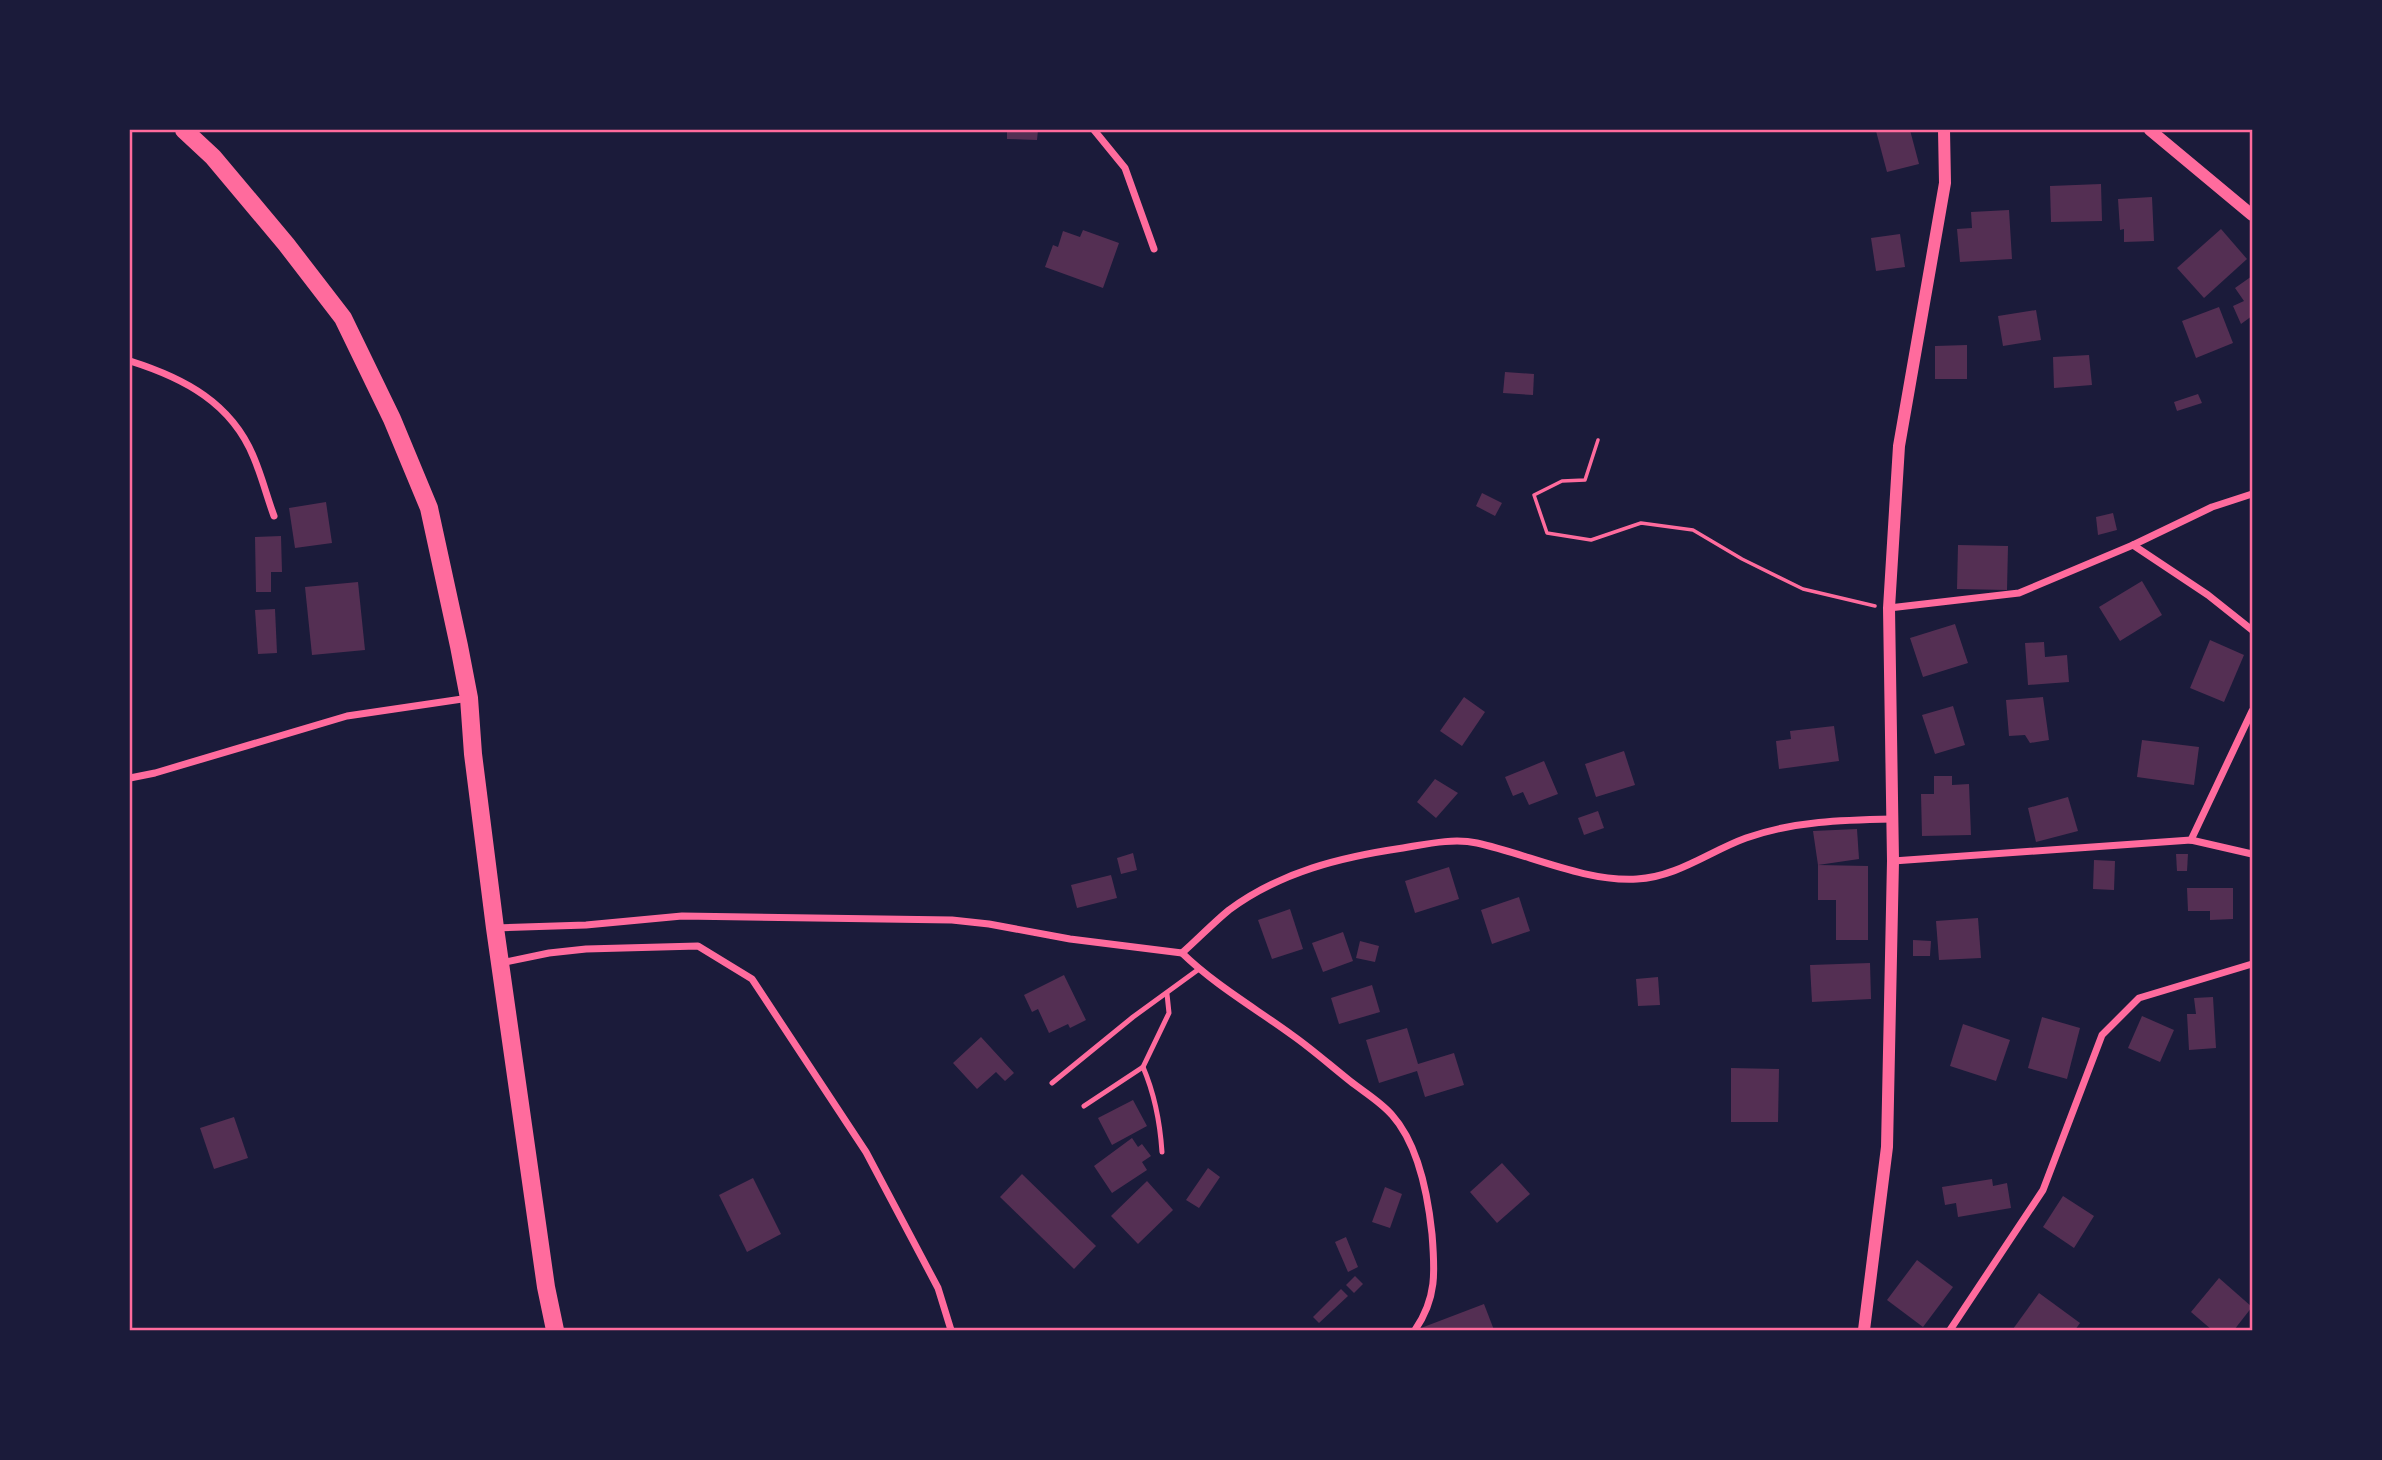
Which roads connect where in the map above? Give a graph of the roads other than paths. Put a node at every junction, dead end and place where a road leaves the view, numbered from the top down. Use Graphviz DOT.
graph roads {
  1 [pos="184,130"];
  2 [pos="1094,130"];
  3 [pos="1944,130"];
  4 [pos="2150,130"];
  5 [pos="2252,215"];
  6 [pos="1154,249"];
  7 [pos="130,360"];
  8 [pos="2252,494"];
  9 [pos="274,516"];
  10 [pos="2133,545"];
  11 [pos="1888,608"];
  12 [pos="2252,630"];
  13 [pos="469,698"];
  14 [pos="2252,710"];
  15 [pos="130,778"];
  16 [pos="1893,819"];
  17 [pos="2191,840"];
  18 [pos="2252,854"];
  19 [pos="1893,860"];
  20 [pos="495,928"];
  21 [pos="1182,953"];
  22 [pos="500,963"];
  23 [pos="2252,964"];
  24 [pos="1199,970"];
  25 [pos="1167,994"];
  26 [pos="1143,1067"];
  27 [pos="1052,1083"];
  28 [pos="1084,1107"];
  29 [pos="1162,1152"];
  30 [pos="555,1331"];
  31 [pos="951,1331"];
  32 [pos="1415,1331"];
  33 [pos="1864,1331"];
  34 [pos="1950,1331"];
  1 -- 13 [label="highway"];
  2 -- 6 [label="street"];
  3 -- 11 [label="street"];
  4 -- 5 [label="street"];
  7 -- 9 [label="street"];
  8 -- 10 [label="street"];
  10 -- 11 [label="street"];
  10 -- 12 [label="street"];
  11 -- 16 [label="street"];
  13 -- 15 [label="street"];
  13 -- 20 [label="highway"];
  14 -- 17 [label="street"];
  16 -- 19 [label="street"];
  16 -- 21 [label="street"];
  17 -- 18 [label="street"];
  17 -- 19 [label="street"];
  19 -- 33 [label="street"];
  20 -- 21 [label="street"];
  20 -- 22 [label="highway"];
  21 -- 24 [label="street"];
  22 -- 30 [label="highway"];
  22 -- 31 [label="street"];
  23 -- 34 [label="street"];
  24 -- 25 [label="lane"];
  24 -- 32 [label="street"];
  25 -- 26 [label="lane"];
  25 -- 27 [label="lane"];
  26 -- 28 [label="lane"];
  26 -- 29 [label="lane"];
}
